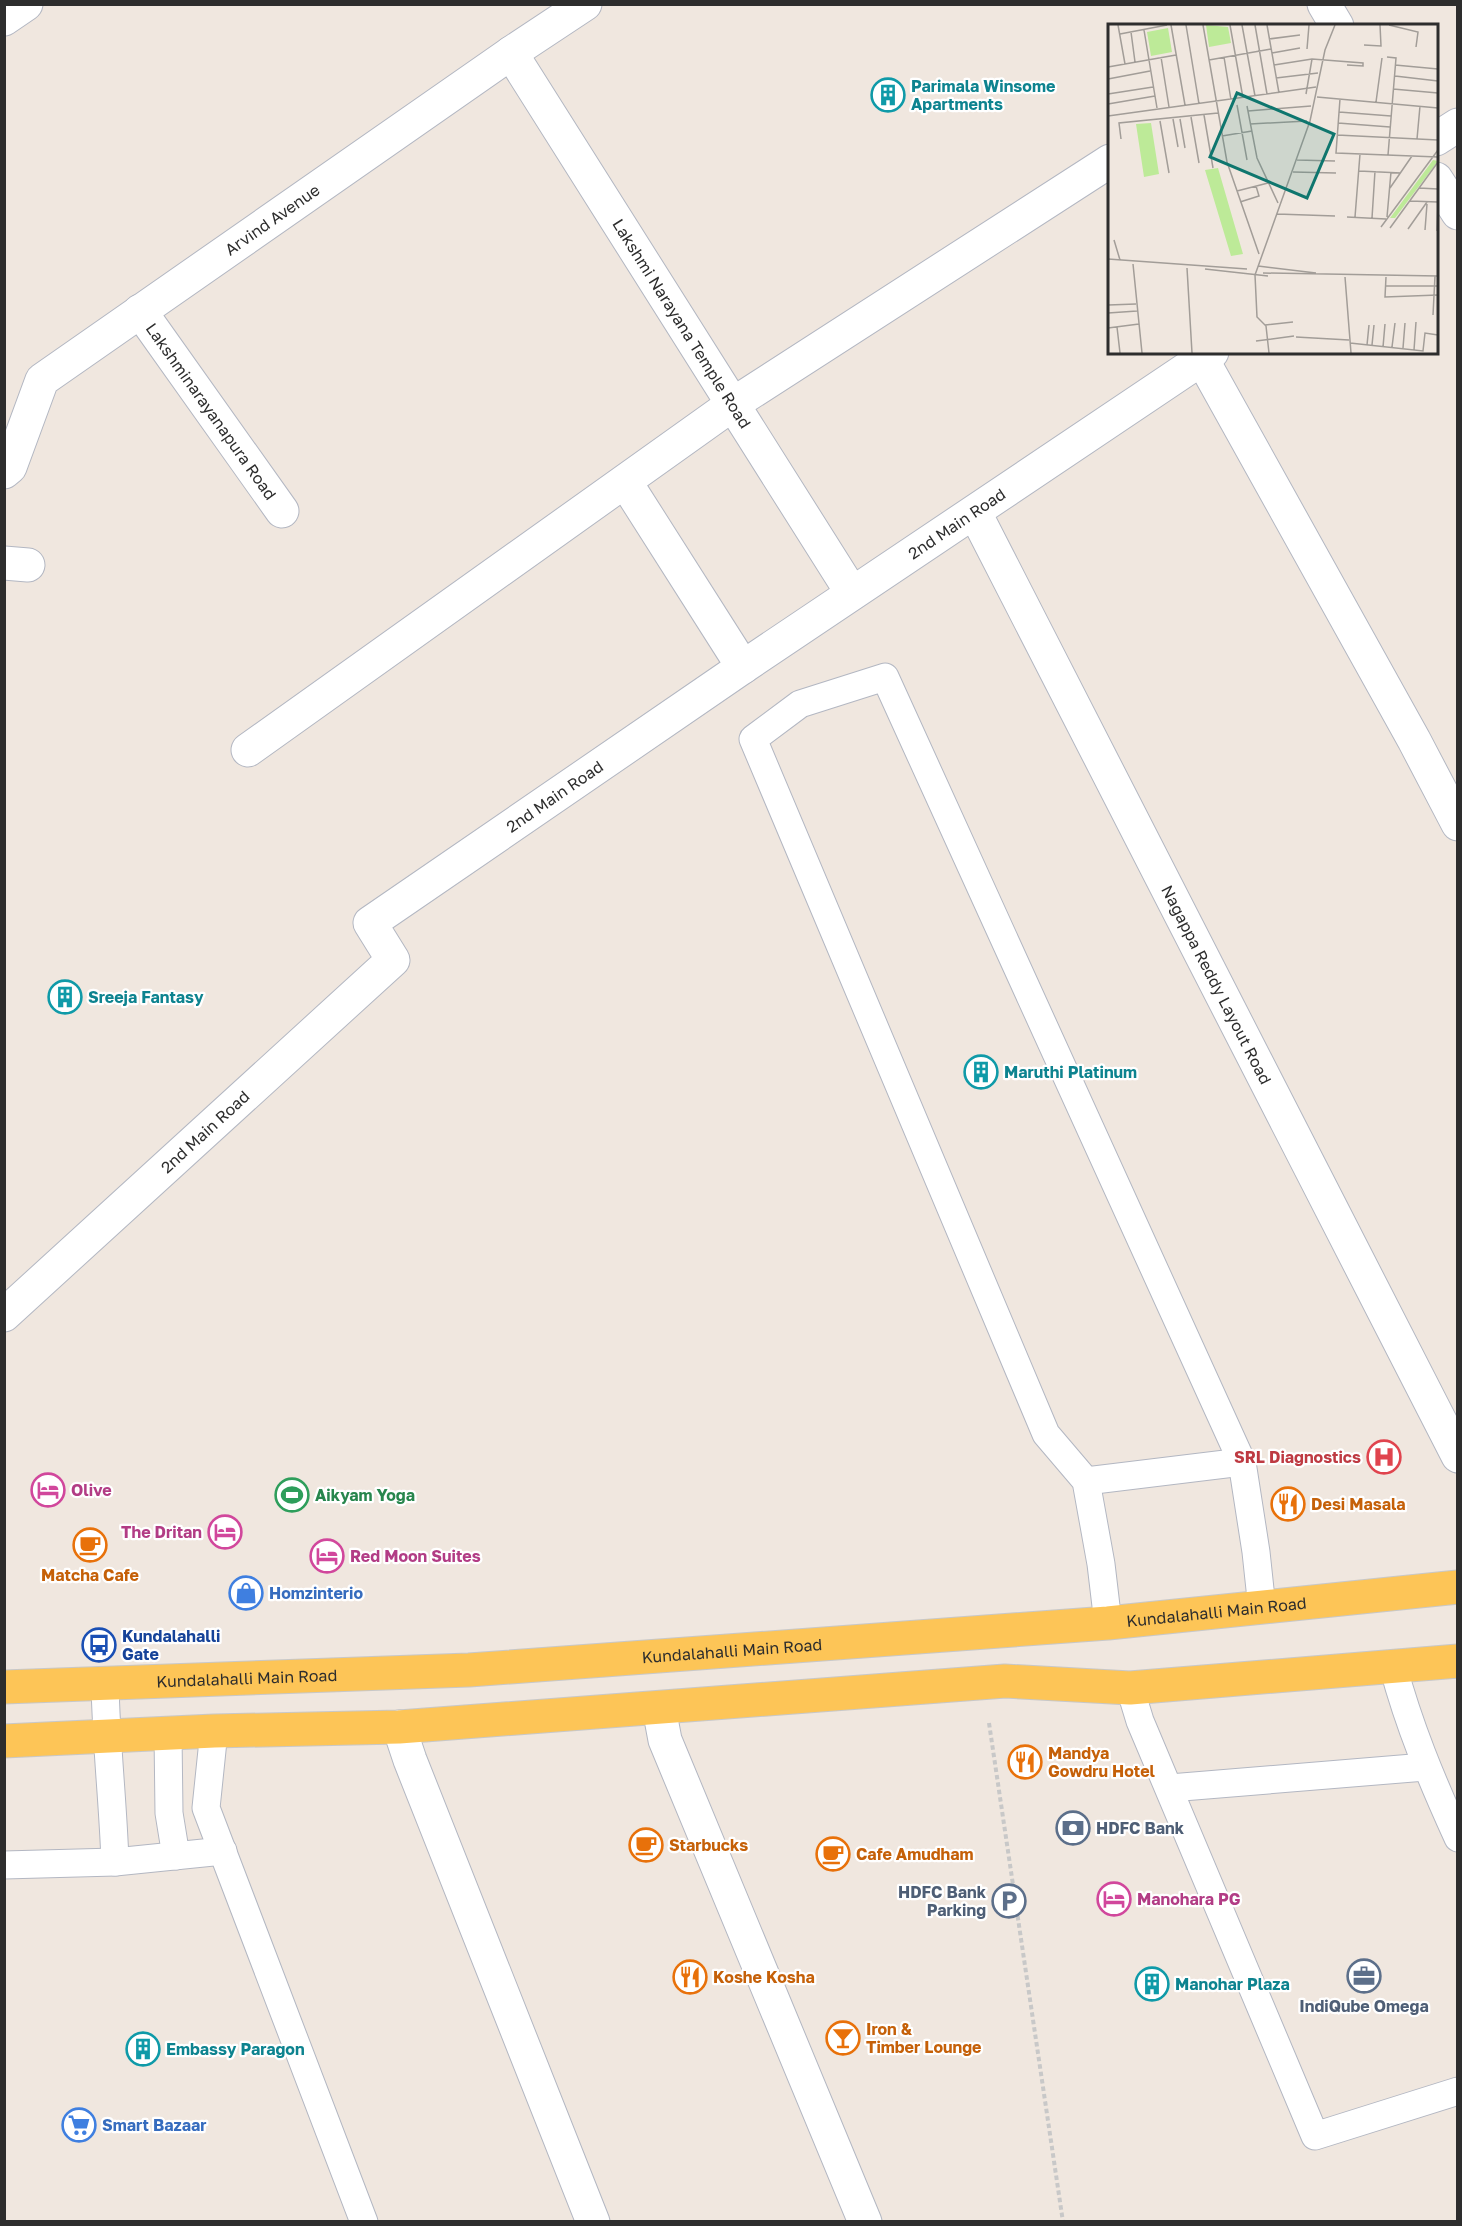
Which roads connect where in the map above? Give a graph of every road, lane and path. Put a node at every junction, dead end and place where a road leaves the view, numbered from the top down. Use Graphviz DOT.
graph roads {
  1 [pos="26,4"];
  2 [pos="585,4"];
  3 [pos="1324,4"];
  4 [pos="4,19"];
  5 [pos="1336,24"];
  6 [pos="511,53"];
  7 [pos="1458,125"];
  8 [pos="1438,138"];
  9 [pos="1108,162"];
  10 [pos="1438,181"];
  11 [pos="1458,213"];
  12 [pos="140,311"];
  13 [pos="1207,356"];
  14 [pos="733,404"];
  15 [pos="4,471"];
  16 [pos="626,483"];
  17 [pos="282,511"];
  18 [pos="975,513"];
  19 [pos="852,593"];
  20 [pos="743,667"];
  21 [pos="248,750"];
  22 [pos="1458,824"];
  23 [pos="4,1315"];
  24 [pos="1458,1456"];
  25 [pos="1242,1462"];
  26 [pos="1086,1482"];
  27 [pos="1458,1587"];
  28 [pos="1262,1608"];
  29 [pos="1108,1623"];
  30 [pos="1458,1660"];
  31 [pos="1393,1666"];
  32 [pos="105,1683"];
  33 [pos="4,1687"];
  34 [pos="1130,1688"];
  35 [pos="659,1708"];
  36 [pos="987,1713"];
  37 [pos="399,1727"];
  38 [pos="213,1731"];
  39 [pos="168,1734"];
  40 [pos="106,1738"];
  41 [pos="4,1742"];
  42 [pos="1425,1767"];
  43 [pos="1170,1788"];
  44 [pos="1458,1838"];
  45 [pos="223,1851"];
  46 [pos="176,1856"];
  47 [pos="116,1862"];
  48 [pos="4,1865"];
  49 [pos="1458,2091"];
  50 [pos="364,2222"];
  51 [pos="593,2222"];
  52 [pos="865,2222"];
  53 [pos="1063,2222"];
  1 -- 4 [label="street"];
  2 -- 6 [label="street, Arvind Avenue"];
  3 -- 5 [label="street"];
  6 -- 12 [label="street, Arvind Avenue"];
  6 -- 14 [label="street, Lakshmi Narayana Temple Road"];
  7 -- 8 [label="street"];
  9 -- 14 [label="street"];
  10 -- 11 [label="street"];
  12 -- 15 [label="street, Arvind Avenue"];
  12 -- 17 [label="street, Lakshminarayanapura Road"];
  13 -- 18 [label="street, 2nd Main Road"];
  13 -- 22 [label="street"];
  14 -- 16 [label="street"];
  14 -- 19 [label="street, Lakshmi Narayana Temple Road"];
  16 -- 20 [label="street"];
  16 -- 21 [label="street"];
  18 -- 19 [label="street, 2nd Main Road"];
  18 -- 24 [label="street, Nagappa Reddy Layout Road"];
  19 -- 20 [label="street, 2nd Main Road"];
  20 -- 23 [label="street, 2nd Main Road"];
  25 -- 26 [label="lane"];
  25 -- 26 [label="lane"];
  25 -- 28 [label="lane"];
  26 -- 29 [label="lane"];
  27 -- 28 [label="main road, Kundalahalli Main Road"];
  28 -- 29 [label="main road, Kundalahalli Main Road"];
  29 -- 32 [label="main road, Kundalahalli Main Road"];
  30 -- 31 [label="main road"];
  31 -- 34 [label="main road"];
  31 -- 42 [label="lane"];
  32 -- 33 [label="main road, Kundalahalli Main Road"];
  32 -- 40 [label="lane"];
  34 -- 35 [label="main road"];
  34 -- 43 [label="lane"];
  35 -- 37 [label="main road"];
  35 -- 52 [label="street"];
  36 -- 53 [label="path"];
  37 -- 38 [label="main road"];
  37 -- 51 [label="street"];
  38 -- 39 [label="main road"];
  38 -- 45 [label="lane"];
  39 -- 40 [label="main road"];
  39 -- 46 [label="lane"];
  40 -- 41 [label="main road"];
  40 -- 47 [label="lane"];
  42 -- 43 [label="lane"];
  42 -- 44 [label="lane"];
  43 -- 49 [label="lane"];
  45 -- 46 [label="lane"];
  45 -- 50 [label="lane"];
  46 -- 47 [label="lane"];
  47 -- 48 [label="lane"];
}
